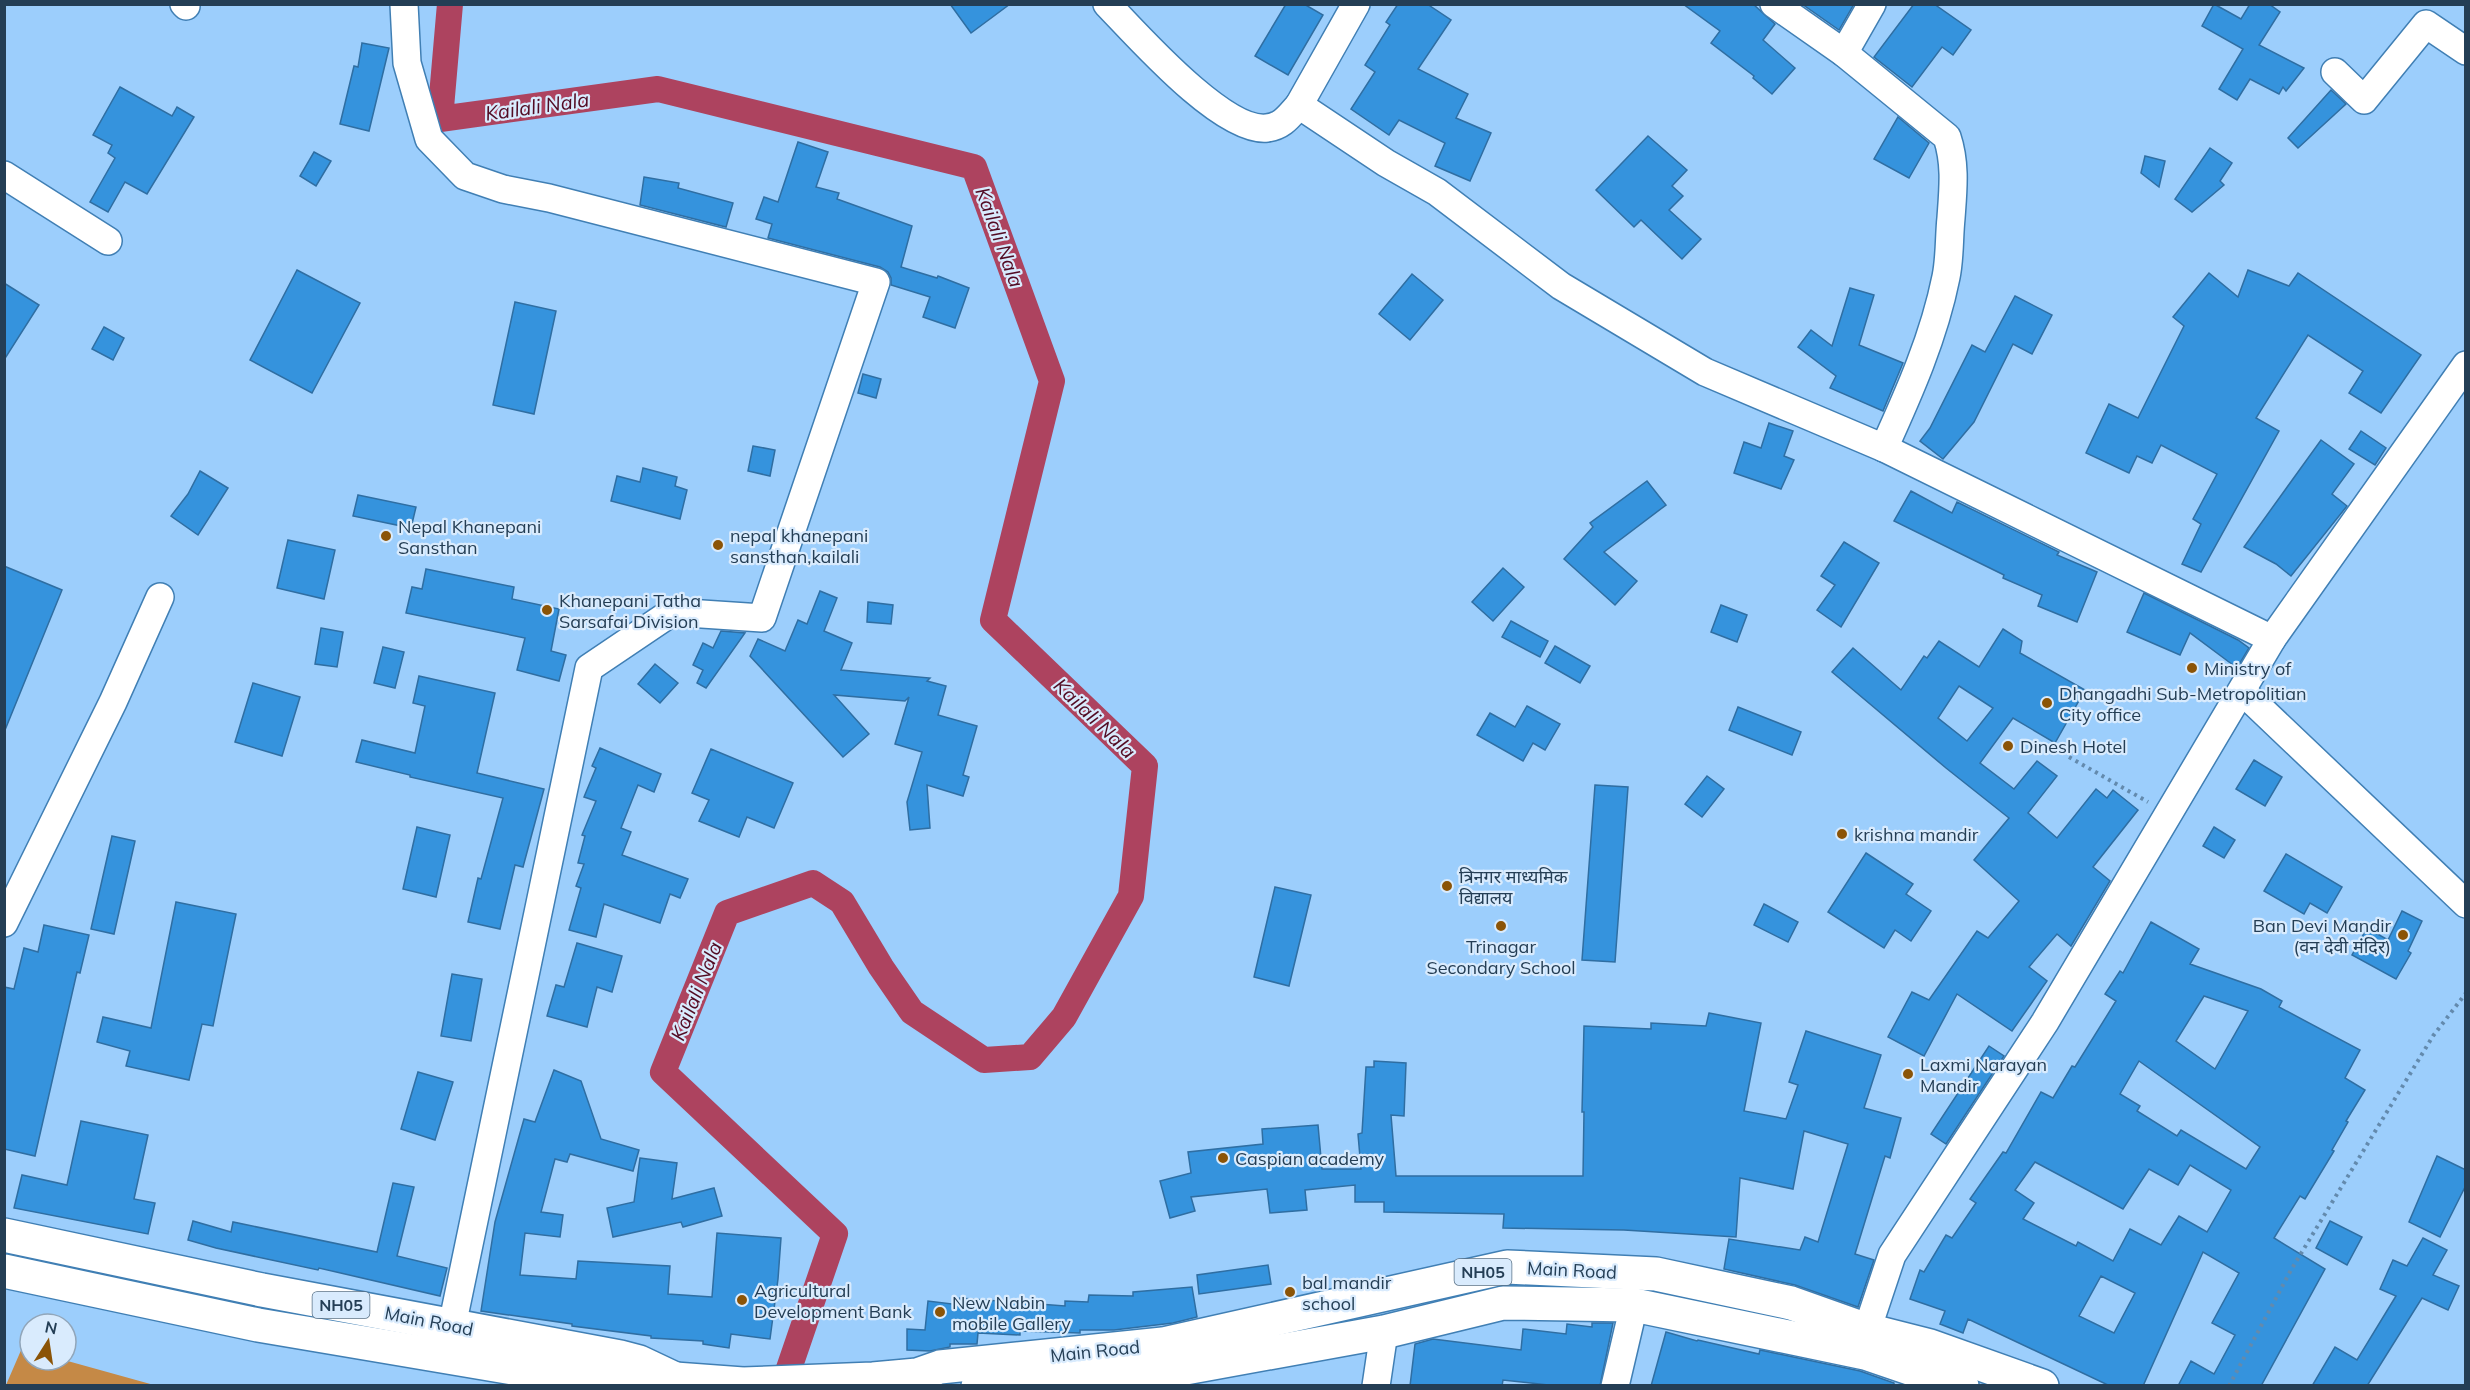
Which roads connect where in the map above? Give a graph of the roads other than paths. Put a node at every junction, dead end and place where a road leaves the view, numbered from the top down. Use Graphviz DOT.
graph roads {
  1 [pos="405,4"];
  2 [pos="1107,4"];
  3 [pos="1356,4"];
  4 [pos="1774,4"];
  5 [pos="1872,4"];
  6 [pos="2466,51"];
  7 [pos="1844,53"];
  8 [pos="2335,72"];
  9 [pos="1299,105"];
  10 [pos="4,175"];
  11 [pos="108,242"];
  12 [pos="2466,365"];
  13 [pos="1884,448"];
  14 [pos="160,597"];
  15 [pos="2272,639"];
  16 [pos="2243,692"];
  17 [pos="2466,904"];
  18 [pos="4,923"];
  19 [pos="4,1235"];
  20 [pos="4,1271"];
  21 [pos="1634,1305"];
  22 [pos="452,1326"];
  23 [pos="1384,1332"];
  24 [pos="1866,1341"];
  25 [pos="1916,1378"];
  26 [pos="900,1381"];
  27 [pos="660,1382"];
  28 [pos="743,1384"];
  29 [pos="619,1386"];
  30 [pos="978,1386"];
  31 [pos="1376,1386"];
  32 [pos="1615,1386"];
  33 [pos="1962,1386"];
  34 [pos="2042,1386"];
  1 -- 22 [label="street"];
  2 -- 9 [label="street"];
  3 -- 9 [label="street"];
  4 -- 7 [label="street"];
  5 -- 7 [label="street"];
  6 -- 8 [label="street"];
  7 -- 13 [label="street"];
  9 -- 13 [label="street"];
  10 -- 11 [label="street"];
  12 -- 15 [label="street"];
  13 -- 15 [label="street"];
  14 -- 18 [label="street"];
  15 -- 16 [label="street"];
  16 -- 17 [label="street"];
  16 -- 24 [label="street"];
  19 -- 22 [label="main road, Main Road / NH05"];
  20 -- 29 [label="main road, Main Road / NH05"];
  21 -- 23 [label="main road, Main Road / NH05"];
  21 -- 24 [label="main road, Main Road / NH05"];
  21 -- 32 [label="street"];
  22 -- 27 [label="main road, Main Road / NH05"];
  23 -- 30 [label="main road, Main Road / NH05"];
  23 -- 31 [label="street"];
  24 -- 25 [label="main road, Main Road / NH05"];
  24 -- 26 [label="main road, Main Road / NH05"];
  24 -- 34 [label="main road, Main Road / NH05"];
  25 -- 33 [label="main road, Main Road / NH05"];
  26 -- 28 [label="main road, NH05"];
  27 -- 28 [label="main road, Main Road / NH05"];
}
